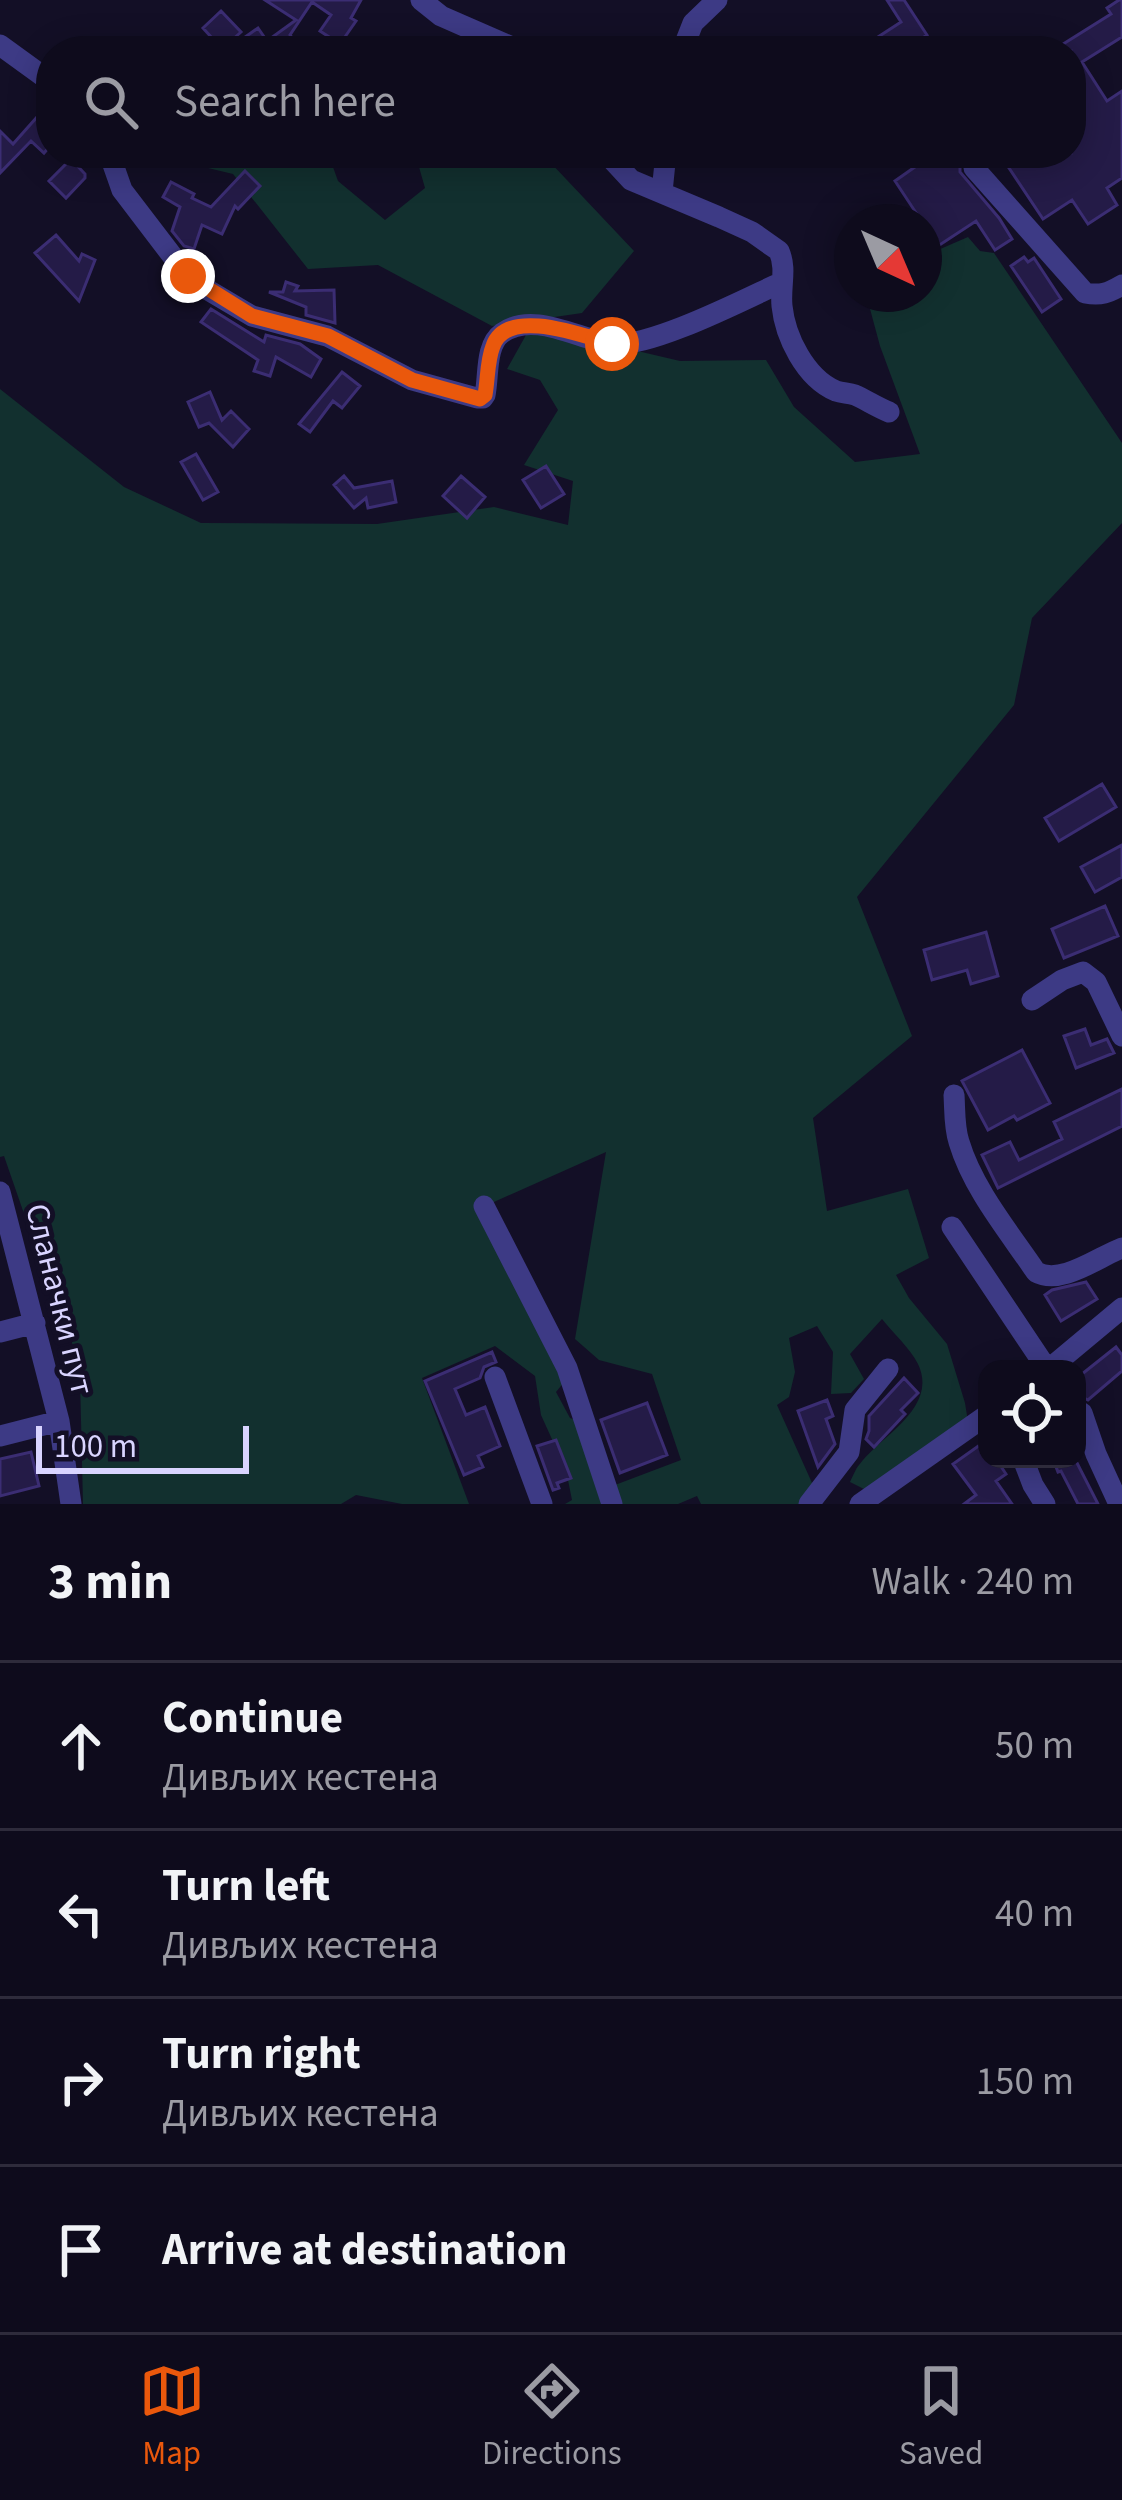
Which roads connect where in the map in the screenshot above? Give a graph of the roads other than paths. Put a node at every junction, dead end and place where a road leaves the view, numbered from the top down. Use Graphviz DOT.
graph roads {
  1 [pos="421,0"];
  2 [pos="717,0"];
  3 [pos="487,36"];
  4 [pos="688,36"];
  5 [pos="0,45"];
  6 [pos="36,71"];
  7 [pos="114,168"];
  8 [pos="620,168"];
  9 [pos="664,168"];
  10 [pos="974,168"];
  11 [pos="662,192"];
  12 [pos="780,283"];
  13 [pos="1122,285"];
  14 [pos="889,412"];
  15 [pos="1032,1000"];
  16 [pos="1122,1036"];
  17 [pos="954,1095"];
  18 [pos="0,1192"];
  19 [pos="484,1206"];
  20 [pos="952,1227"];
  21 [pos="7,1246"];
  22 [pos="1122,1248"];
  23 [pos="1122,1308"];
  24 [pos="35,1323"];
  25 [pos="0,1332"];
  26 [pos="1042,1360"];
  27 [pos="1059,1360"];
  28 [pos="888,1370"];
  29 [pos="495,1377"];
  30 [pos="58,1421"];
  31 [pos="978,1423"];
  32 [pos="1086,1425"];
  33 [pos="0,1436"];
  34 [pos="1026,1468"];
  35 [pos="893,1495"];
  36 [pos="71,1504"];
  37 [pos="542,1504"];
  38 [pos="612,1504"];
  39 [pos="809,1504"];
  40 [pos="860,1504"];
  41 [pos="1045,1504"];
  42 [pos="1119,1504"];
  1 -- 3 [label="street"];
  2 -- 4 [label="street"];
  5 -- 6 [label="street"];
  7 -- 12 [label="street"];
  8 -- 11 [label="street"];
  9 -- 11 [label="street"];
  10 -- 13 [label="street"];
  11 -- 12 [label="street"];
  12 -- 14 [label="street"];
  15 -- 16 [label="street"];
  17 -- 22 [label="street"];
  18 -- 21 [label="street, Сланачки пут"];
  19 -- 38 [label="street"];
  20 -- 26 [label="street"];
  21 -- 24 [label="street, Сланачки пут"];
  23 -- 27 [label="street"];
  24 -- 25 [label="street"];
  24 -- 30 [label="street, Сланачки пут"];
  28 -- 39 [label="street"];
  29 -- 37 [label="street"];
  30 -- 33 [label="street, Сланачки пут"];
  30 -- 36 [label="street, Сланачки пут"];
  31 -- 35 [label="street"];
  32 -- 42 [label="street"];
  34 -- 41 [label="street"];
  35 -- 40 [label="street"];
}
